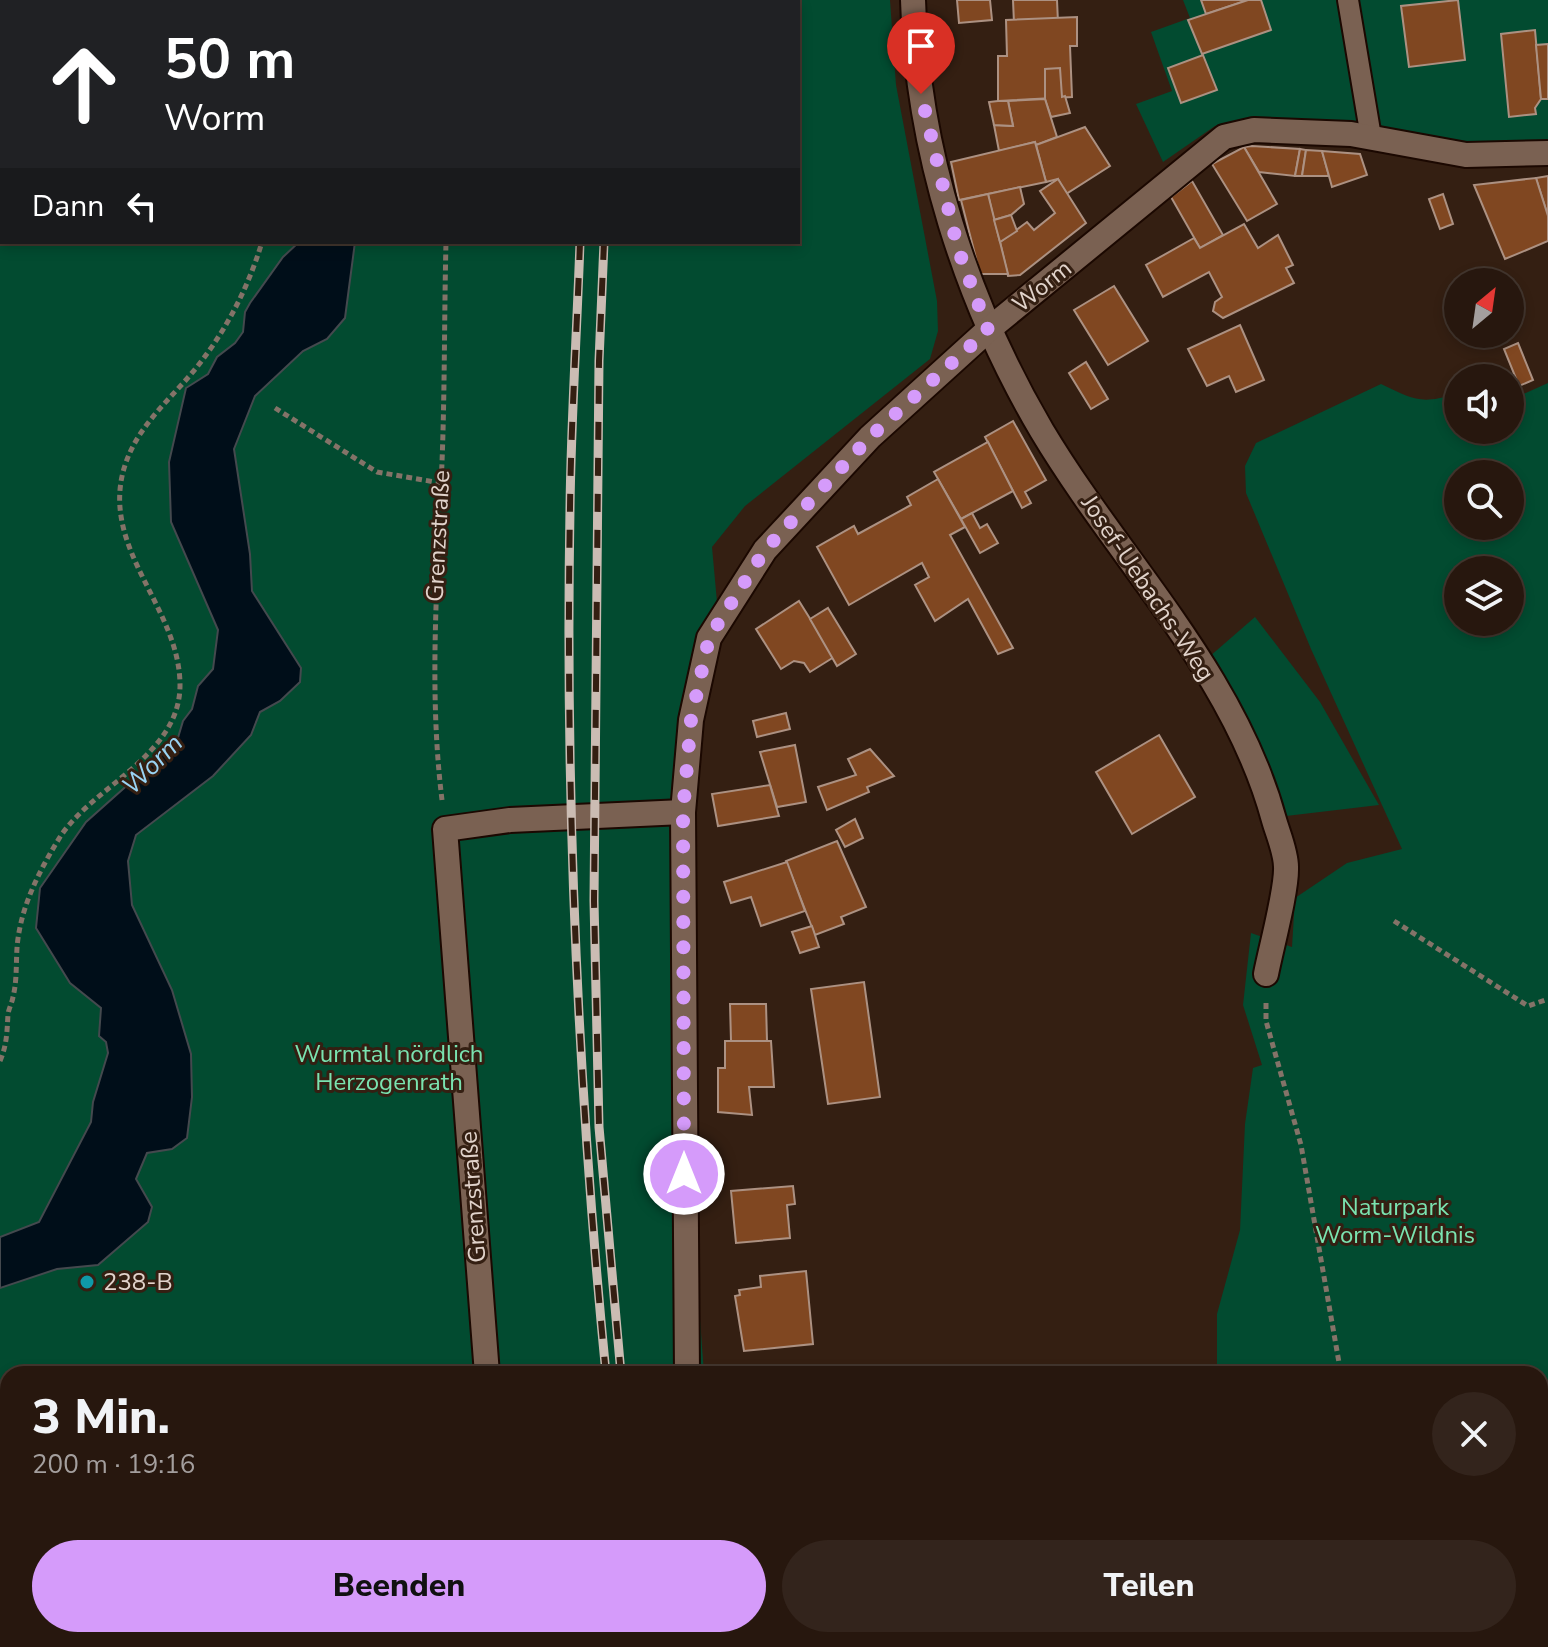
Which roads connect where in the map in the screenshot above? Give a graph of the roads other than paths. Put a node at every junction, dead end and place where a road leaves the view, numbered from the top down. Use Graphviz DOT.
graph roads {
  1 [pos="913,0"];
  2 [pos="1348,0"];
  3 [pos="1371,137"];
  4 [pos="1548,153"];
  5 [pos="988,330"];
  6 [pos="683,812"];
  7 [pos="1266,974"];
  8 [pos="486,1366"];
  9 [pos="687,1366"];
  1 -- 5 [label="street, Josef-Uebachs-Weg"];
  2 -- 3 [label="lane"];
  3 -- 4 [label="street, Worm"];
  3 -- 5 [label="street, Worm"];
  5 -- 6 [label="street, Worm"];
  5 -- 7 [label="street, Josef-Uebachs-Weg"];
  6 -- 8 [label="street, Grenzstraße"];
  6 -- 9 [label="street, Worm"];
}
